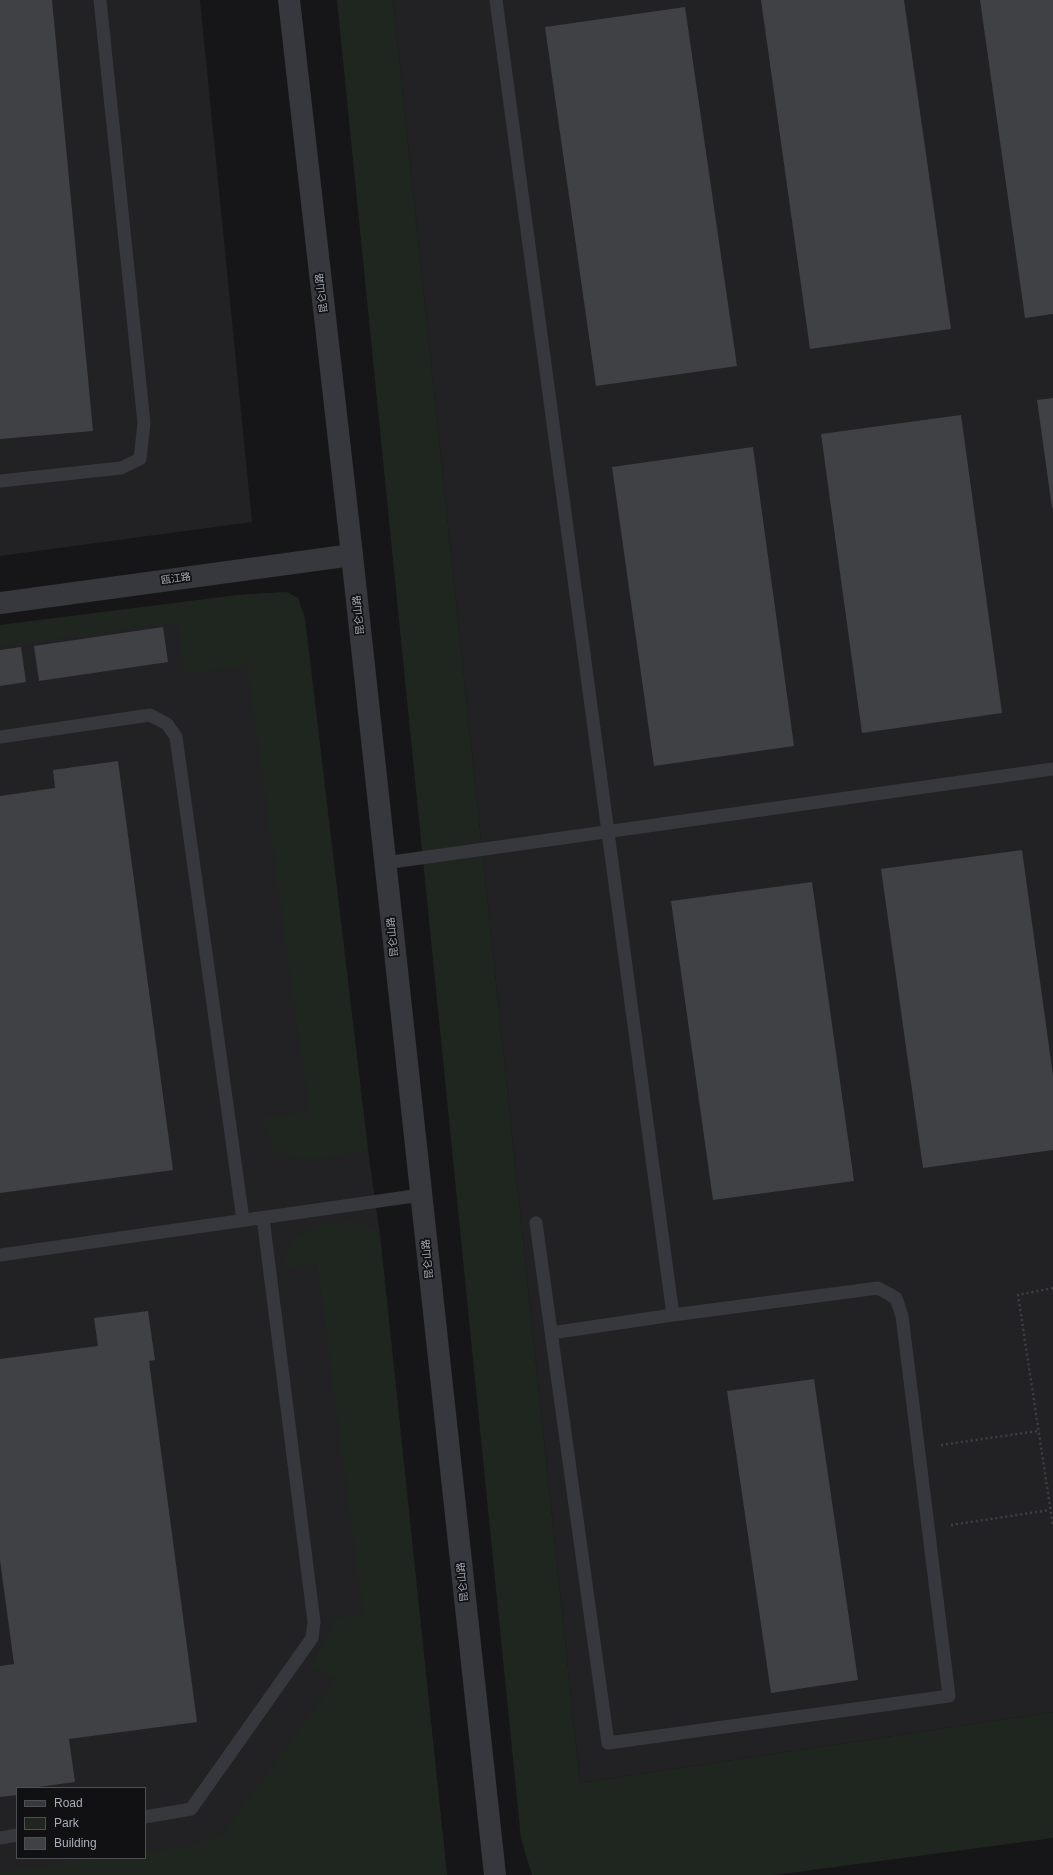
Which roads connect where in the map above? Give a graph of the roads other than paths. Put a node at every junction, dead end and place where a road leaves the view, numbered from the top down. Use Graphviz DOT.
graph roads {
  1 [pos="100,0"];
  2 [pos="289,0"];
  3 [pos="496,0"];
  4 [pos="0,481"];
  5 [pos="352,555"];
  6 [pos="0,603"];
  7 [pos="0,736"];
  8 [pos="1053,769"];
  9 [pos="608,832"];
  10 [pos="386,863"];
  11 [pos="421,1195"];
  12 [pos="263,1218"];
  13 [pos="243,1220"];
  14 [pos="536,1223"];
  15 [pos="0,1255"];
  16 [pos="673,1315"];
  17 [pos="551,1333"];
  18 [pos="146,1817"];
  19 [pos="16,1835"];
  20 [pos="0,1838"];
  21 [pos="495,1875"];
  1 -- 4 [label="lane"];
  2 -- 5 [label="street, 昆仑山路"];
  3 -- 9 [label="lane"];
  5 -- 6 [label="street, 瓯江路"];
  5 -- 10 [label="street, 昆仑山路"];
  7 -- 13 [label="lane"];
  8 -- 9 [label="lane"];
  9 -- 10 [label="lane"];
  9 -- 16 [label="lane"];
  10 -- 11 [label="street, 昆仑山路"];
  11 -- 12 [label="lane"];
  11 -- 21 [label="street, 昆仑山路"];
  12 -- 13 [label="lane"];
  12 -- 18 [label="lane"];
  13 -- 15 [label="lane"];
  14 -- 17 [label="lane"];
  16 -- 17 [label="lane"];
  16 -- 17 [label="lane"];
  19 -- 20 [label="lane"];
}
